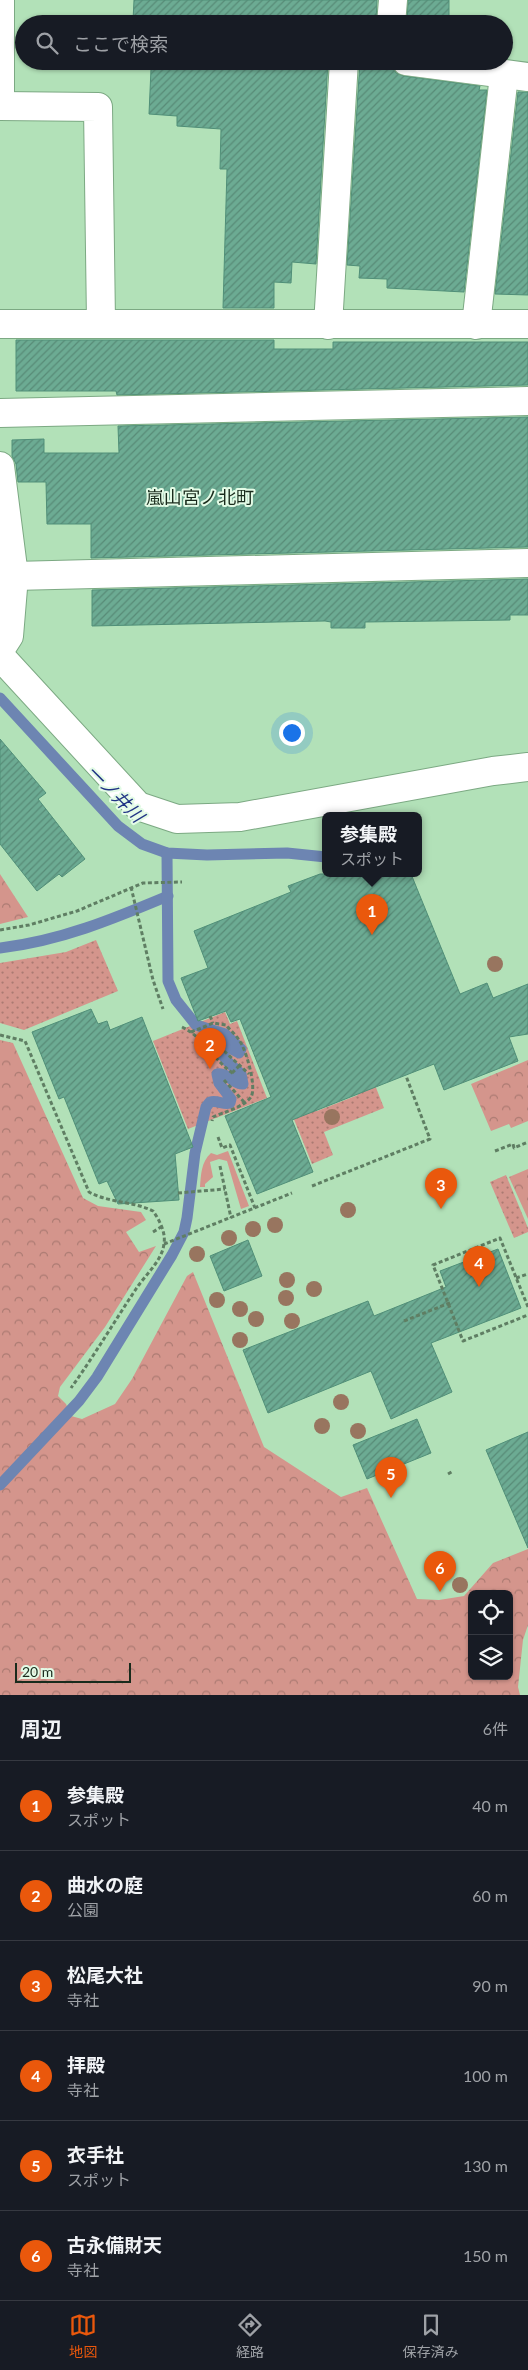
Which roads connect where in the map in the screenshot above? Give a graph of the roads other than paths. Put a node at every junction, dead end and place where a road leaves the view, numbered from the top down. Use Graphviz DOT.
graph roads {
  1 [pos="0,0"];
  2 [pos="393,0"];
  3 [pos="392,15"];
  4 [pos="343,70"];
  5 [pos="472,70"];
  6 [pos="516,76"];
  7 [pos="0,106"];
  8 [pos="101,322"];
  9 [pos="0,324"];
  10 [pos="528,324"];
  11 [pos="328,325"];
  12 [pos="476,325"];
  13 [pos="528,401"];
  14 [pos="0,414"];
  15 [pos="0,466"];
  16 [pos="528,563"];
  17 [pos="14,576"];
  18 [pos="0,650"];
  19 [pos="0,656"];
  20 [pos="528,767"];
  1 -- 7 [label="street"];
  2 -- 3 [label="street"];
  4 -- 11 [label="street"];
  5 -- 6 [label="street"];
  6 -- 12 [label="street"];
  7 -- 8 [label="street"];
  8 -- 9 [label="street"];
  8 -- 11 [label="street"];
  10 -- 12 [label="street"];
  11 -- 12 [label="street"];
  13 -- 14 [label="street"];
  15 -- 17 [label="street"];
  16 -- 17 [label="street"];
  17 -- 18 [label="street"];
  19 -- 20 [label="street"];
}
